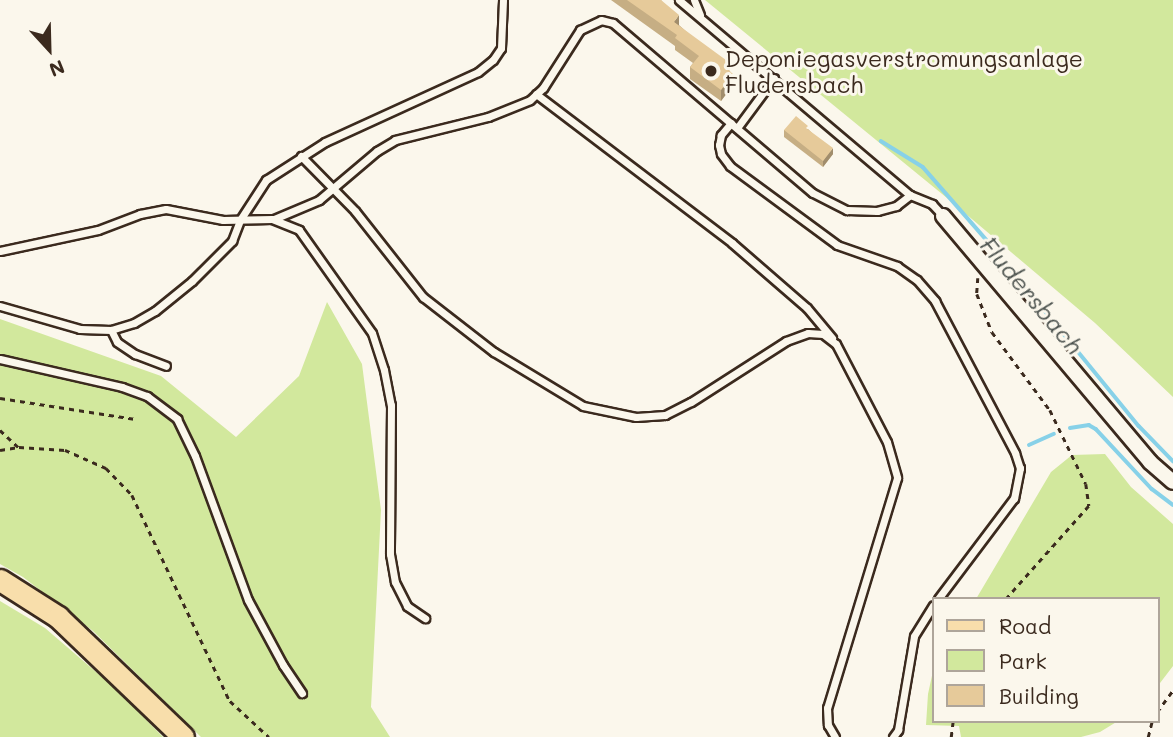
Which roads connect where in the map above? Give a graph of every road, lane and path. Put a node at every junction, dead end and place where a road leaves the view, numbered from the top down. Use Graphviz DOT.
graph roads {
  1 [pos="503,0"];
  2 [pos="679,0"];
  3 [pos="694,0"];
  4 [pos="702,19"];
  5 [pos="774,78"];
  6 [pos="537,94"];
  7 [pos="734,125"];
  8 [pos="301,156"];
  9 [pos="335,188"];
  10 [pos="910,195"];
  11 [pos="943,216"];
  12 [pos="274,219"];
  13 [pos="240,220"];
  14 [pos="0,251"];
  15 [pos="980,258"];
  16 [pos="0,306"];
  17 [pos="111,330"];
  18 [pos="836,344"];
  19 [pos="0,359"];
  20 [pos="166,366"];
  21 [pos="0,398"];
  22 [pos="135,419"];
  23 [pos="0,430"];
  24 [pos="19,447"];
  25 [pos="0,450"];
  26 [pos="1173,482"];
  27 [pos="0,580"];
  28 [pos="939,597"];
  29 [pos="1008,597"];
  30 [pos="932,607"];
  31 [pos="425,618"];
  32 [pos="1173,690"];
  33 [pos="302,693"];
  34 [pos="1159,709"];
  35 [pos="183,737"];
  36 [pos="270,737"];
  37 [pos="835,737"];
  38 [pos="894,737"];
  1 -- 8 [label="lane"];
  2 -- 4 [label="lane"];
  3 -- 4 [label="lane"];
  4 -- 5 [label="lane"];
  5 -- 7 [label="lane"];
  5 -- 10 [label="lane"];
  6 -- 7 [label="lane"];
  6 -- 9 [label="lane"];
  6 -- 18 [label="lane"];
  7 -- 10 [label="lane"];
  7 -- 28 [label="lane"];
  8 -- 9 [label="lane"];
  8 -- 13 [label="lane"];
  9 -- 12 [label="lane"];
  9 -- 18 [label="lane"];
  10 -- 11 [label="lane"];
  11 -- 15 [label="street"];
  12 -- 13 [label="lane"];
  12 -- 31 [label="lane"];
  13 -- 14 [label="lane"];
  13 -- 17 [label="lane"];
  15 -- 26 [label="street"];
  15 -- 29 [label="path"];
  16 -- 17 [label="lane"];
  17 -- 20 [label="lane"];
  18 -- 37 [label="lane"];
  19 -- 33 [label="lane"];
  21 -- 22 [label="path"];
  23 -- 24 [label="path"];
  24 -- 25 [label="path"];
  24 -- 36 [label="path"];
  27 -- 35 [label="main road"];
  30 -- 38 [label="lane"];
  32 -- 34 [label="path"];
}
